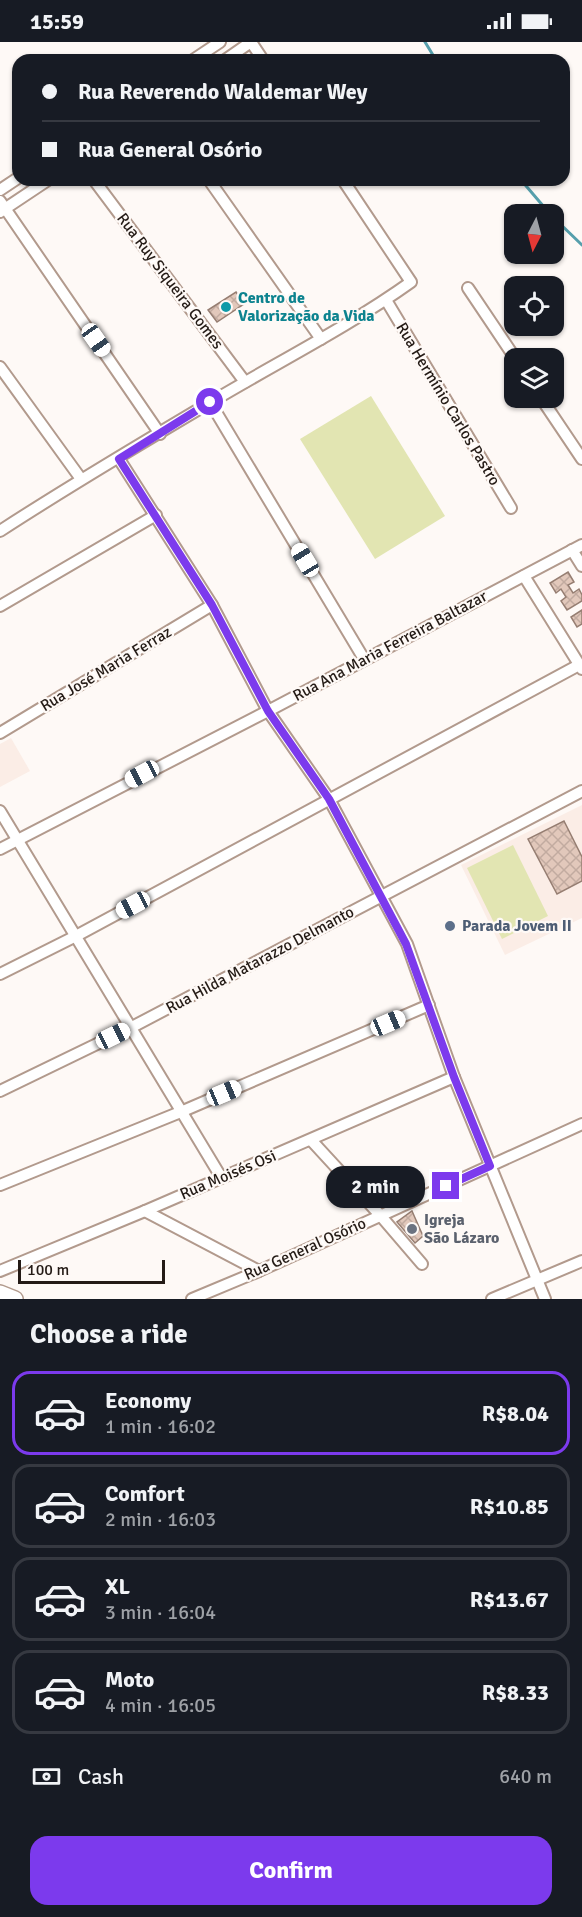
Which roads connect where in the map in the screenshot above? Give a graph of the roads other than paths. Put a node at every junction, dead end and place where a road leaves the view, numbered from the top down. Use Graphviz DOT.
graph roads {
  1 [pos="220,42"];
  2 [pos="251,42"];
  3 [pos="202,54"];
  4 [pos="234,54"];
  5 [pos="38,186"];
  6 [pos="98,186"];
  7 [pos="213,186"];
  8 [pos="347,186"];
  9 [pos="2,208"];
  10 [pos="468,288"];
  11 [pos="386,300"];
  12 [pos="321,339"];
  13 [pos="508,348"];
  14 [pos="0,367"];
  15 [pos="245,382"];
  16 [pos="210,402"];
  17 [pos="548,408"];
  18 [pos="160,434"];
  19 [pos="119,459"];
  20 [pos="582,459"];
  21 [pos="81,479"];
  22 [pos="511,508"];
  23 [pos="156,515"];
  24 [pos="0,531"];
  25 [pos="577,547"];
  26 [pos="582,566"];
  27 [pos="524,576"];
  28 [pos="212,605"];
  29 [pos="0,606"];
  30 [pos="364,659"];
  31 [pos="581,667"];
  32 [pos="268,711"];
  33 [pos="0,733"];
  34 [pos="582,791"];
  35 [pos="329,799"];
  36 [pos="0,811"];
  37 [pos="18,840"];
  38 [pos="0,849"];
  39 [pos="381,897"];
  40 [pos="76,936"];
  41 [pos="0,974"];
  42 [pos="429,1005"];
  43 [pos="132,1027"];
  44 [pos="454,1077"];
  45 [pos="0,1091"];
  46 [pos="183,1111"];
  47 [pos="582,1124"];
  48 [pos="310,1140"];
  49 [pos="490,1166"];
  50 [pos="221,1177"];
  51 [pos="0,1185"];
  52 [pos="146,1211"];
  53 [pos="380,1215"];
  54 [pos="582,1260"];
  55 [pos="422,1264"];
  56 [pos="0,1271"];
  57 [pos="259,1271"];
  58 [pos="536,1280"];
  59 [pos="0,1293"];
  60 [pos="15,1299"];
  61 [pos="192,1299"];
  62 [pos="492,1299"];
  63 [pos="545,1299"];
  1 -- 3 [label="street"];
  2 -- 4 [label="street"];
  5 -- 9 [label="street"];
  6 -- 15 [label="street, Rua Ruy Siqueira Gomes"];
  7 -- 12 [label="street"];
  8 -- 11 [label="street"];
  9 -- 18 [label="street"];
  10 -- 13 [label="street"];
  11 -- 12 [label="street"];
  11 -- 22 [label="street, Rua Hermínio Carlos Pastro"];
  12 -- 15 [label="street"];
  14 -- 21 [label="street"];
  15 -- 16 [label="street"];
  16 -- 18 [label="street"];
  16 -- 30 [label="street"];
  17 -- 20 [label="street"];
  18 -- 19 [label="street"];
  19 -- 21 [label="street"];
  19 -- 23 [label="street"];
  21 -- 24 [label="street"];
  23 -- 28 [label="street"];
  23 -- 29 [label="street"];
  25 -- 26 [label="street"];
  25 -- 27 [label="street, Rua Ana Maria Ferreira Baltazar"];
  27 -- 30 [label="street, Rua Ana Maria Ferreira Baltazar"];
  27 -- 31 [label="street"];
  28 -- 32 [label="street"];
  28 -- 33 [label="street, Rua José Maria Ferraz"];
  30 -- 32 [label="street, Rua Ana Maria Ferreira Baltazar"];
  31 -- 35 [label="street"];
  32 -- 35 [label="street"];
  32 -- 37 [label="street, Rua Ana Maria Ferreira Baltazar"];
  34 -- 39 [label="street, Rua Hilda Matarazzo Delmanto"];
  35 -- 39 [label="street"];
  35 -- 40 [label="street"];
  36 -- 37 [label="street"];
  37 -- 38 [label="street, Rua Ana Maria Ferreira Baltazar"];
  37 -- 40 [label="street"];
  39 -- 42 [label="street"];
  39 -- 43 [label="street, Rua Hilda Matarazzo Delmanto"];
  40 -- 41 [label="street"];
  40 -- 43 [label="street"];
  42 -- 44 [label="street"];
  42 -- 46 [label="street"];
  43 -- 45 [label="street, Rua Hilda Matarazzo Delmanto"];
  43 -- 46 [label="street"];
  44 -- 48 [label="street, Rua Moisés Osi"];
  44 -- 49 [label="street"];
  46 -- 50 [label="street"];
  46 -- 51 [label="street"];
  47 -- 49 [label="street, Rua General Osório"];
  48 -- 50 [label="street, Rua Moisés Osi"];
  48 -- 53 [label="street"];
  49 -- 53 [label="street, Rua General Osório"];
  49 -- 58 [label="street"];
  50 -- 52 [label="street, Rua Moisés Osi"];
  52 -- 56 [label="street, Rua Moisés Osi"];
  52 -- 57 [label="street"];
  53 -- 55 [label="street"];
  53 -- 57 [label="street, Rua General Osório"];
  54 -- 58 [label="street"];
  57 -- 61 [label="street, Rua General Osório"];
  58 -- 62 [label="street"];
  58 -- 63 [label="street"];
  59 -- 60 [label="main road"];
}
